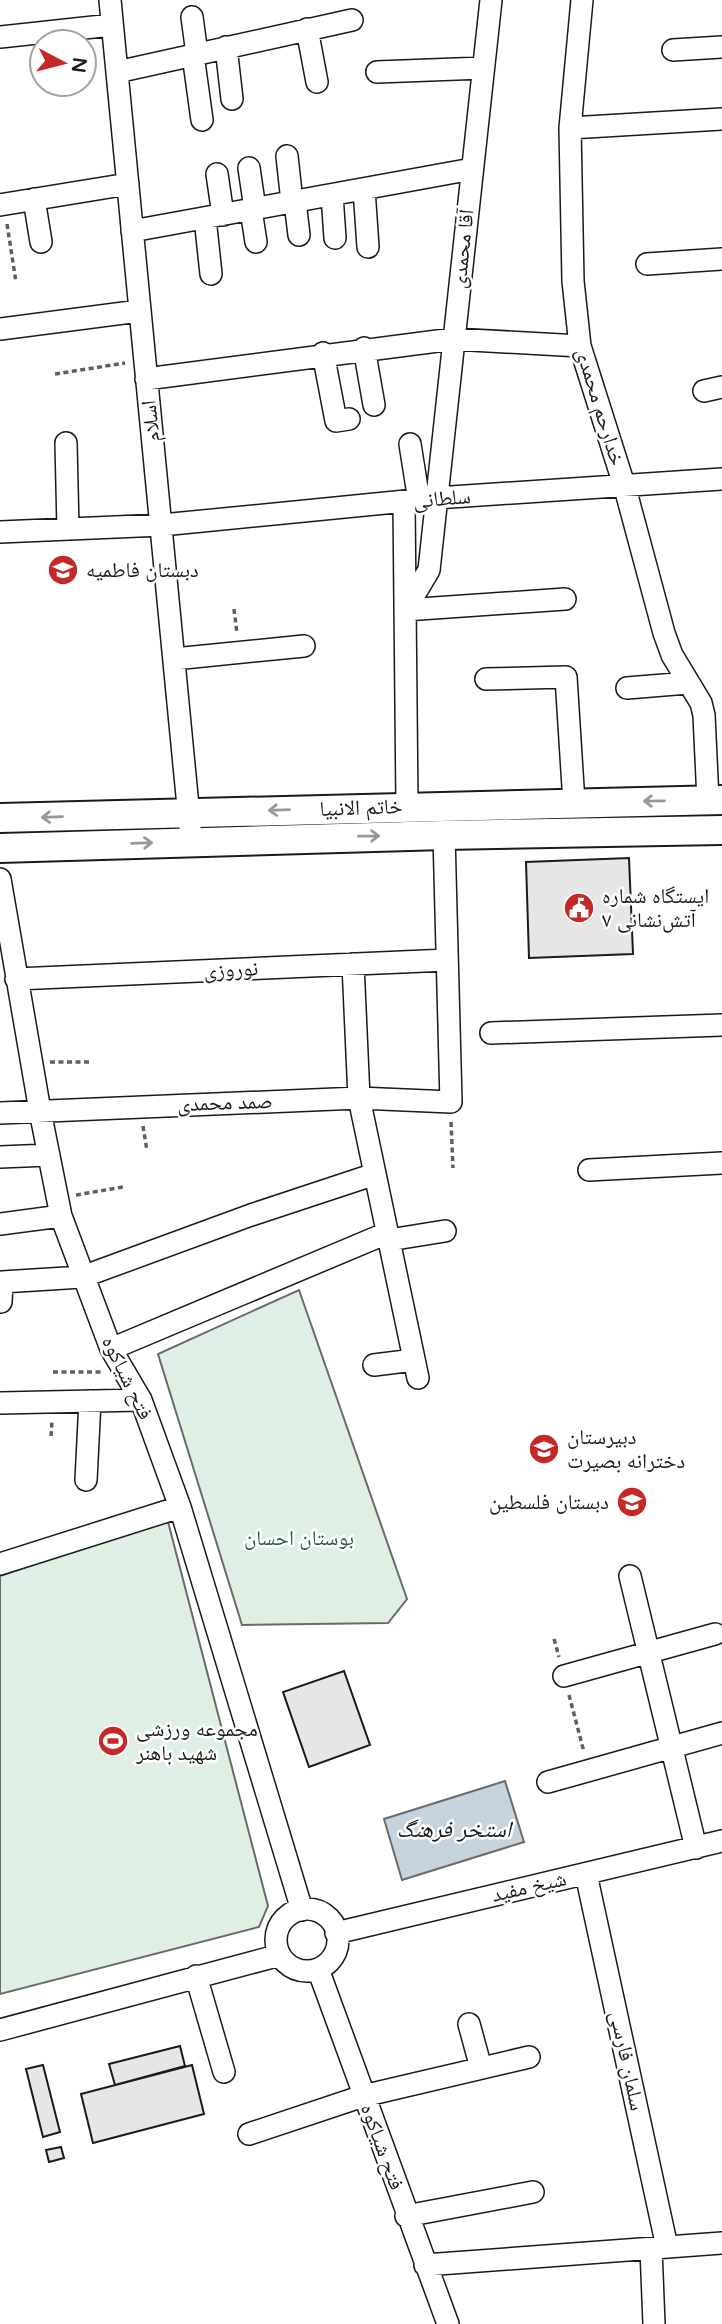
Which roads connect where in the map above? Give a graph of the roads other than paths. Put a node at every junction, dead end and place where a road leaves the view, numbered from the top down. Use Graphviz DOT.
graph roads {
  1 [pos="110,0"];
  2 [pos="491,0"];
  3 [pos="582,0"];
  4 [pos="192,18"];
  5 [pos="352,20"];
  6 [pos="112,25"];
  7 [pos="307,29"];
  8 [pos="0,37"];
  9 [pos="226,47"];
  10 [pos="722,47"];
  11 [pos="673,50"];
  12 [pos="195,55"];
  13 [pos="483,68"];
  14 [pos="117,72"];
  15 [pos="377,72"];
  16 [pos="317,82"];
  17 [pos="232,99"];
  18 [pos="722,119"];
  19 [pos="202,120"];
  20 [pos="570,128"];
  21 [pos="286,156"];
  22 [pos="249,168"];
  23 [pos="472,169"];
  24 [pos="217,174"];
  25 [pos="128,184"];
  26 [pos="364,189"];
  27 [pos="332,195"];
  28 [pos="34,199"];
  29 [pos="293,202"];
  30 [pos="2,204"];
  31 [pos="253,209"];
  32 [pos="214,216"];
  33 [pos="132,231"];
  34 [pos="299,234"];
  35 [pos="335,238"];
  36 [pos="41,242"];
  37 [pos="256,242"];
  38 [pos="368,247"];
  39 [pos="722,259"];
  40 [pos="647,264"];
  41 [pos="211,274"];
  42 [pos="139,311"];
  43 [pos="0,329"];
  44 [pos="453,339"];
  45 [pos="580,346"];
  46 [pos="364,348"];
  47 [pos="323,353"];
  48 [pos="145,369"];
  49 [pos="374,405"];
  50 [pos="349,419"];
  51 [pos="66,443"];
  52 [pos="410,444"];
  53 [pos="722,479"];
  54 [pos="625,488"];
  55 [pos="419,500"];
  56 [pos="162,525"];
  57 [pos="68,529"];
  58 [pos="0,532"];
  59 [pos="565,598"];
  60 [pos="405,610"];
  61 [pos="304,646"];
  62 [pos="174,659"];
  63 [pos="486,679"];
  64 [pos="688,683"];
  65 [pos="627,688"];
  66 [pos="715,800"];
  67 [pos="573,803"];
  68 [pos="407,806"];
  69 [pos="189,813"];
  70 [pos="0,818"];
  71 [pos="722,830"];
  72 [pos="444,835"];
  73 [pos="191,841"];
  74 [pos="0,848"];
  75 [pos="0,879"];
  76 [pos="447,960"];
  77 [pos="352,964"];
  78 [pos="16,979"];
  79 [pos="722,1025"];
  80 [pos="491,1033"];
  81 [pos="359,1098"];
  82 [pos="40,1111"];
  83 [pos="0,1112"];
  84 [pos="48,1155"];
  85 [pos="0,1157"];
  86 [pos="722,1163"];
  87 [pos="589,1170"];
  88 [pos="375,1174"];
  89 [pos="60,1207"];
  90 [pos="0,1224"];
  91 [pos="445,1231"];
  92 [pos="388,1237"];
  93 [pos="82,1277"];
  94 [pos="1,1302"];
  95 [pos="111,1349"];
  96 [pos="374,1365"];
  97 [pos="141,1399"];
  98 [pos="90,1401"];
  99 [pos="0,1403"];
  100 [pos="86,1480"];
  101 [pos="180,1507"];
  102 [pos="0,1564"];
  103 [pos="629,1576"];
  104 [pos="715,1634"];
  105 [pos="648,1653"];
  106 [pos="564,1676"];
  107 [pos="722,1733"];
  108 [pos="671,1747"];
  109 [pos="548,1782"];
  110 [pos="722,1841"];
  111 [pos="696,1848"];
  112 [pos="586,1874"];
  113 [pos="302,1910"];
  114 [pos="336,1933"];
  115 [pos="280,1955"];
  116 [pos="318,1969"];
  117 [pos="196,1976"];
  118 [pos="469,2024"];
  119 [pos="0,2031"];
  120 [pos="529,2057"];
  121 [pos="481,2068"];
  122 [pos="224,2072"];
  123 [pos="363,2096"];
  124 [pos="249,2134"];
  125 [pos="533,2192"];
  126 [pos="406,2216"];
  127 [pos="722,2243"];
  128 [pos="659,2248"];
  129 [pos="425,2265"];
  130 [pos="448,2324"];
  131 [pos="654,2324"];
  1 -- 6 [label="street, اسلام"];
  2 -- 13 [label="street, آقا محمدی"];
  3 -- 20 [label="street, خدارحم محمدی"];
  4 -- 12 [label="street"];
  5 -- 7 [label="street"];
  6 -- 8 [label="street"];
  6 -- 14 [label="street, اسلام"];
  7 -- 9 [label="street"];
  7 -- 16 [label="street"];
  9 -- 12 [label="street"];
  9 -- 17 [label="street"];
  10 -- 11 [label="street"];
  12 -- 14 [label="street"];
  12 -- 19 [label="street"];
  13 -- 15 [label="street"];
  13 -- 23 [label="street, آقا محمدی"];
  14 -- 25 [label="street, اسلام"];
  18 -- 20 [label="street"];
  20 -- 45 [label="street, خدارحم محمدی"];
  21 -- 29 [label="street"];
  22 -- 31 [label="street"];
  23 -- 26 [label="street"];
  23 -- 44 [label="street, آقا محمدی"];
  24 -- 32 [label="street"];
  25 -- 28 [label="street"];
  25 -- 33 [label="street, اسلام"];
  26 -- 27 [label="street"];
  26 -- 38 [label="street"];
  27 -- 29 [label="street"];
  27 -- 35 [label="street"];
  28 -- 30 [label="street"];
  28 -- 36 [label="street"];
  29 -- 31 [label="street"];
  29 -- 34 [label="street"];
  31 -- 32 [label="street"];
  31 -- 37 [label="street"];
  32 -- 33 [label="street"];
  32 -- 41 [label="street"];
  33 -- 42 [label="street, اسلام"];
  39 -- 40 [label="street"];
  42 -- 43 [label="street"];
  42 -- 48 [label="street, اسلام"];
  44 -- 45 [label="street"];
  44 -- 46 [label="street"];
  44 -- 55 [label="street, آقا محمدی"];
  45 -- 54 [label="street, خدارحم محمدی"];
  46 -- 47 [label="street"];
  46 -- 49 [label="street"];
  47 -- 48 [label="street"];
  47 -- 50 [label="street"];
  48 -- 56 [label="street, اسلام"];
  51 -- 57 [label="street"];
  52 -- 55 [label="street"];
  53 -- 54 [label="street, سلطانی"];
  54 -- 55 [label="street, سلطانی"];
  54 -- 64 [label="street, خدارحم محمدی"];
  55 -- 56 [label="street, سلطانی"];
  55 -- 60 [label="street"];
  55 -- 60 [label="street"];
  56 -- 57 [label="street, سلطانی"];
  56 -- 62 [label="street, اسلام"];
  57 -- 58 [label="street, سلطانی"];
  59 -- 60 [label="street"];
  60 -- 68 [label="street"];
  61 -- 62 [label="street"];
  62 -- 69 [label="street, اسلام"];
  63 -- 67 [label="street"];
  64 -- 65 [label="street"];
  64 -- 66 [label="street, خدارحم محمدی"];
  66 -- 67 [label="main road, خاتم الانبیا, one-way"];
  67 -- 68 [label="main road, خاتم الانبیا"];
  68 -- 69 [label="main road, خاتم الانبیا, one-way"];
  69 -- 70 [label="main road, خاتم الانبیا, one-way"];
  69 -- 73 [label="street, اسلام"];
  71 -- 72 [label="main road, خاتم الانبیا"];
  73 -- 72 [label="main road, خاتم الانبیا, one-way"];
  72 -- 76 [label="street"];
  74 -- 73 [label="main road, خاتم الانبیا, one-way"];
  75 -- 78 [label="street, فتح شیاکوه"];
  76 -- 77 [label="street, نوروزی"];
  76 -- 81 [label="street, صمد محمدی"];
  77 -- 78 [label="street, نوروزی"];
  77 -- 81 [label="street"];
  78 -- 82 [label="street, فتح شیاکوه"];
  79 -- 80 [label="street"];
  81 -- 82 [label="street, صمد محمدی"];
  81 -- 88 [label="street"];
  82 -- 83 [label="street, صمد محمدی"];
  82 -- 84 [label="street, فتح شیاکوه"];
  84 -- 85 [label="street"];
  84 -- 89 [label="street, فتح شیاکوه"];
  86 -- 87 [label="street"];
  88 -- 92 [label="street"];
  88 -- 93 [label="street"];
  89 -- 90 [label="street"];
  89 -- 93 [label="street, فتح شیاکوه"];
  91 -- 92 [label="street"];
  92 -- 95 [label="street"];
  92 -- 96 [label="street"];
  93 -- 94 [label="street"];
  93 -- 95 [label="street, فتح شیاکوه"];
  95 -- 97 [label="street, فتح شیاکوه"];
  97 -- 98 [label="street"];
  97 -- 101 [label="street, فتح شیاکوه"];
  98 -- 99 [label="street"];
  98 -- 100 [label="street"];
  101 -- 102 [label="street"];
  101 -- 113 [label="street, فتح شیاکوه"];
  103 -- 105 [label="street"];
  104 -- 105 [label="street"];
  105 -- 106 [label="street"];
  105 -- 108 [label="street"];
  107 -- 108 [label="street"];
  108 -- 109 [label="street"];
  108 -- 111 [label="street"];
  110 -- 111 [label="street, شیخ مفید"];
  111 -- 112 [label="street, شیخ مفید"];
  112 -- 114 [label="street, شیخ مفید"];
  112 -- 128 [label="street, سلمان فارسی"];
  113 -- 114 [label="street"];
  113 -- 115 [label="street"];
  114 -- 116 [label="street"];
  115 -- 116 [label="street"];
  115 -- 117 [label="street"];
  116 -- 123 [label="street, فتح شیاکوه"];
  117 -- 119 [label="street"];
  117 -- 122 [label="street"];
  118 -- 121 [label="street"];
  120 -- 121 [label="street"];
  121 -- 123 [label="street"];
  123 -- 124 [label="street"];
  123 -- 126 [label="street, فتح شیاکوه"];
  125 -- 126 [label="street"];
  126 -- 129 [label="street, فتح شیاکوه"];
  127 -- 128 [label="street"];
  128 -- 129 [label="street"];
  128 -- 131 [label="street, سلمان فارسی"];
  129 -- 130 [label="street, فتح شیاکوه"];
}
